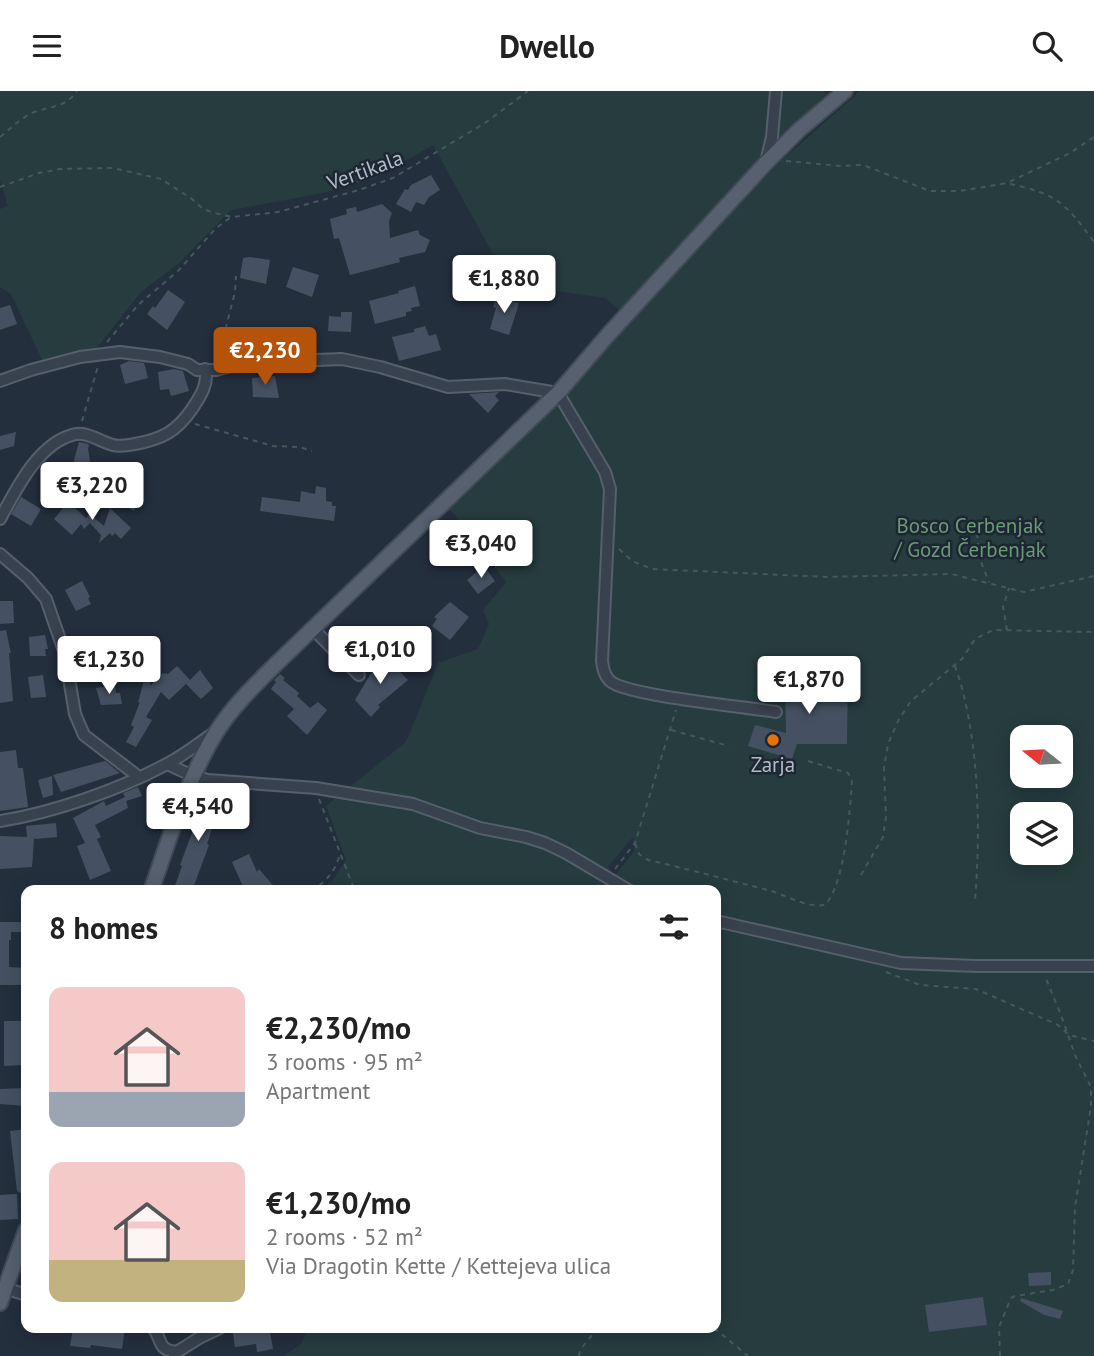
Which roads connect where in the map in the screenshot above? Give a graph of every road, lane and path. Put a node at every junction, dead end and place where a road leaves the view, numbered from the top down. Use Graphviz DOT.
graph roads {
  1 [pos="77,91"];
  2 [pos="528,91"];
  3 [pos="776,91"];
  4 [pos="845,91"];
  5 [pos="0,137"];
  6 [pos="1094,137"];
  7 [pos="768,162"];
  8 [pos="1007,183"];
  9 [pos="0,187"];
  10 [pos="232,217"];
  11 [pos="1094,242"];
  12 [pos="236,276"];
  13 [pos="102,353"];
  14 [pos="210,369"];
  15 [pos="0,381"];
  16 [pos="558,393"];
  17 [pos="184,420"];
  18 [pos="78,433"];
  19 [pos="312,451"];
  20 [pos="0,519"];
  21 [pos="977,533"];
  22 [pos="609,538"];
  23 [pos="0,554"];
  24 [pos="1094,576"];
  25 [pos="989,583"];
  26 [pos="1009,589"];
  27 [pos="313,629"];
  28 [pos="1007,631"];
  29 [pos="1094,632"];
  30 [pos="954,664"];
  31 [pos="359,675"];
  32 [pos="679,698"];
  33 [pos="776,712"];
  34 [pos="218,730"];
  35 [pos="670,730"];
  36 [pos="729,746"];
  37 [pos="807,761"];
  38 [pos="167,764"];
  39 [pos="193,776"];
  40 [pos="139,777"];
  41 [pos="316,788"];
  42 [pos="0,821"];
  43 [pos="635,843"];
  44 [pos="340,852"];
  45 [pos="861,875"];
  46 [pos="608,879"];
  47 [pos="152,885"];
  48 [pos="321,885"];
  49 [pos="353,885"];
  50 [pos="619,885"];
  51 [pos="975,900"];
  52 [pos="721,922"];
  53 [pos="879,958"];
  54 [pos="1044,965"];
  55 [pos="1094,966"];
  56 [pos="1069,1035"];
  57 [pos="1094,1041"];
  58 [pos="21,1244"];
  59 [pos="5,1288"];
  60 [pos="21,1293"];
  61 [pos="0,1303"];
  62 [pos="157,1333"];
  63 [pos="210,1333"];
  64 [pos="594,1333"];
  65 [pos="720,1333"];
  66 [pos="579,1356"];
  67 [pos="748,1356"];
  68 [pos="1000,1356"];
  1 -- 5 [label="path"];
  2 -- 10 [label="path, Vertikala"];
  3 -- 7 [label="street"];
  4 -- 7 [label="main road"];
  6 -- 8 [label="path"];
  7 -- 8 [label="path"];
  7 -- 16 [label="main road"];
  8 -- 11 [label="path"];
  9 -- 10 [label="path"];
  10 -- 13 [label="path"];
  12 -- 14 [label="path"];
  13 -- 14 [label="street"];
  13 -- 15 [label="street"];
  13 -- 18 [label="path"];
  14 -- 16 [label="street"];
  14 -- 17 [label="street"];
  16 -- 22 [label="street"];
  16 -- 27 [label="main road"];
  17 -- 18 [label="street"];
  17 -- 19 [label="path"];
  18 -- 20 [label="street"];
  21 -- 25 [label="path"];
  22 -- 25 [label="path"];
  22 -- 32 [label="street"];
  23 -- 40 [label="street"];
  24 -- 26 [label="path"];
  25 -- 26 [label="path"];
  26 -- 28 [label="path"];
  27 -- 31 [label="street"];
  27 -- 34 [label="main road"];
  28 -- 29 [label="path"];
  28 -- 30 [label="path"];
  30 -- 45 [label="path"];
  30 -- 51 [label="path"];
  32 -- 33 [label="street"];
  32 -- 35 [label="path"];
  34 -- 38 [label="street"];
  34 -- 39 [label="main road"];
  35 -- 36 [label="path"];
  35 -- 43 [label="path"];
  37 -- 43 [label="path"];
  38 -- 39 [label="street"];
  38 -- 40 [label="street"];
  39 -- 41 [label="street"];
  39 -- 47 [label="main road"];
  40 -- 42 [label="street"];
  41 -- 44 [label="path"];
  41 -- 46 [label="street"];
  43 -- 46 [label="path"];
  44 -- 48 [label="path"];
  44 -- 49 [label="path"];
  46 -- 50 [label="street"];
  52 -- 53 [label="street"];
  53 -- 54 [label="street"];
  53 -- 56 [label="path"];
  54 -- 55 [label="street"];
  54 -- 56 [label="path"];
  56 -- 57 [label="path"];
  56 -- 68 [label="path"];
  58 -- 59 [label="main road"];
  59 -- 60 [label="street"];
  59 -- 61 [label="main road"];
  62 -- 63 [label="street"];
  64 -- 66 [label="path"];
  65 -- 67 [label="path"];
}
